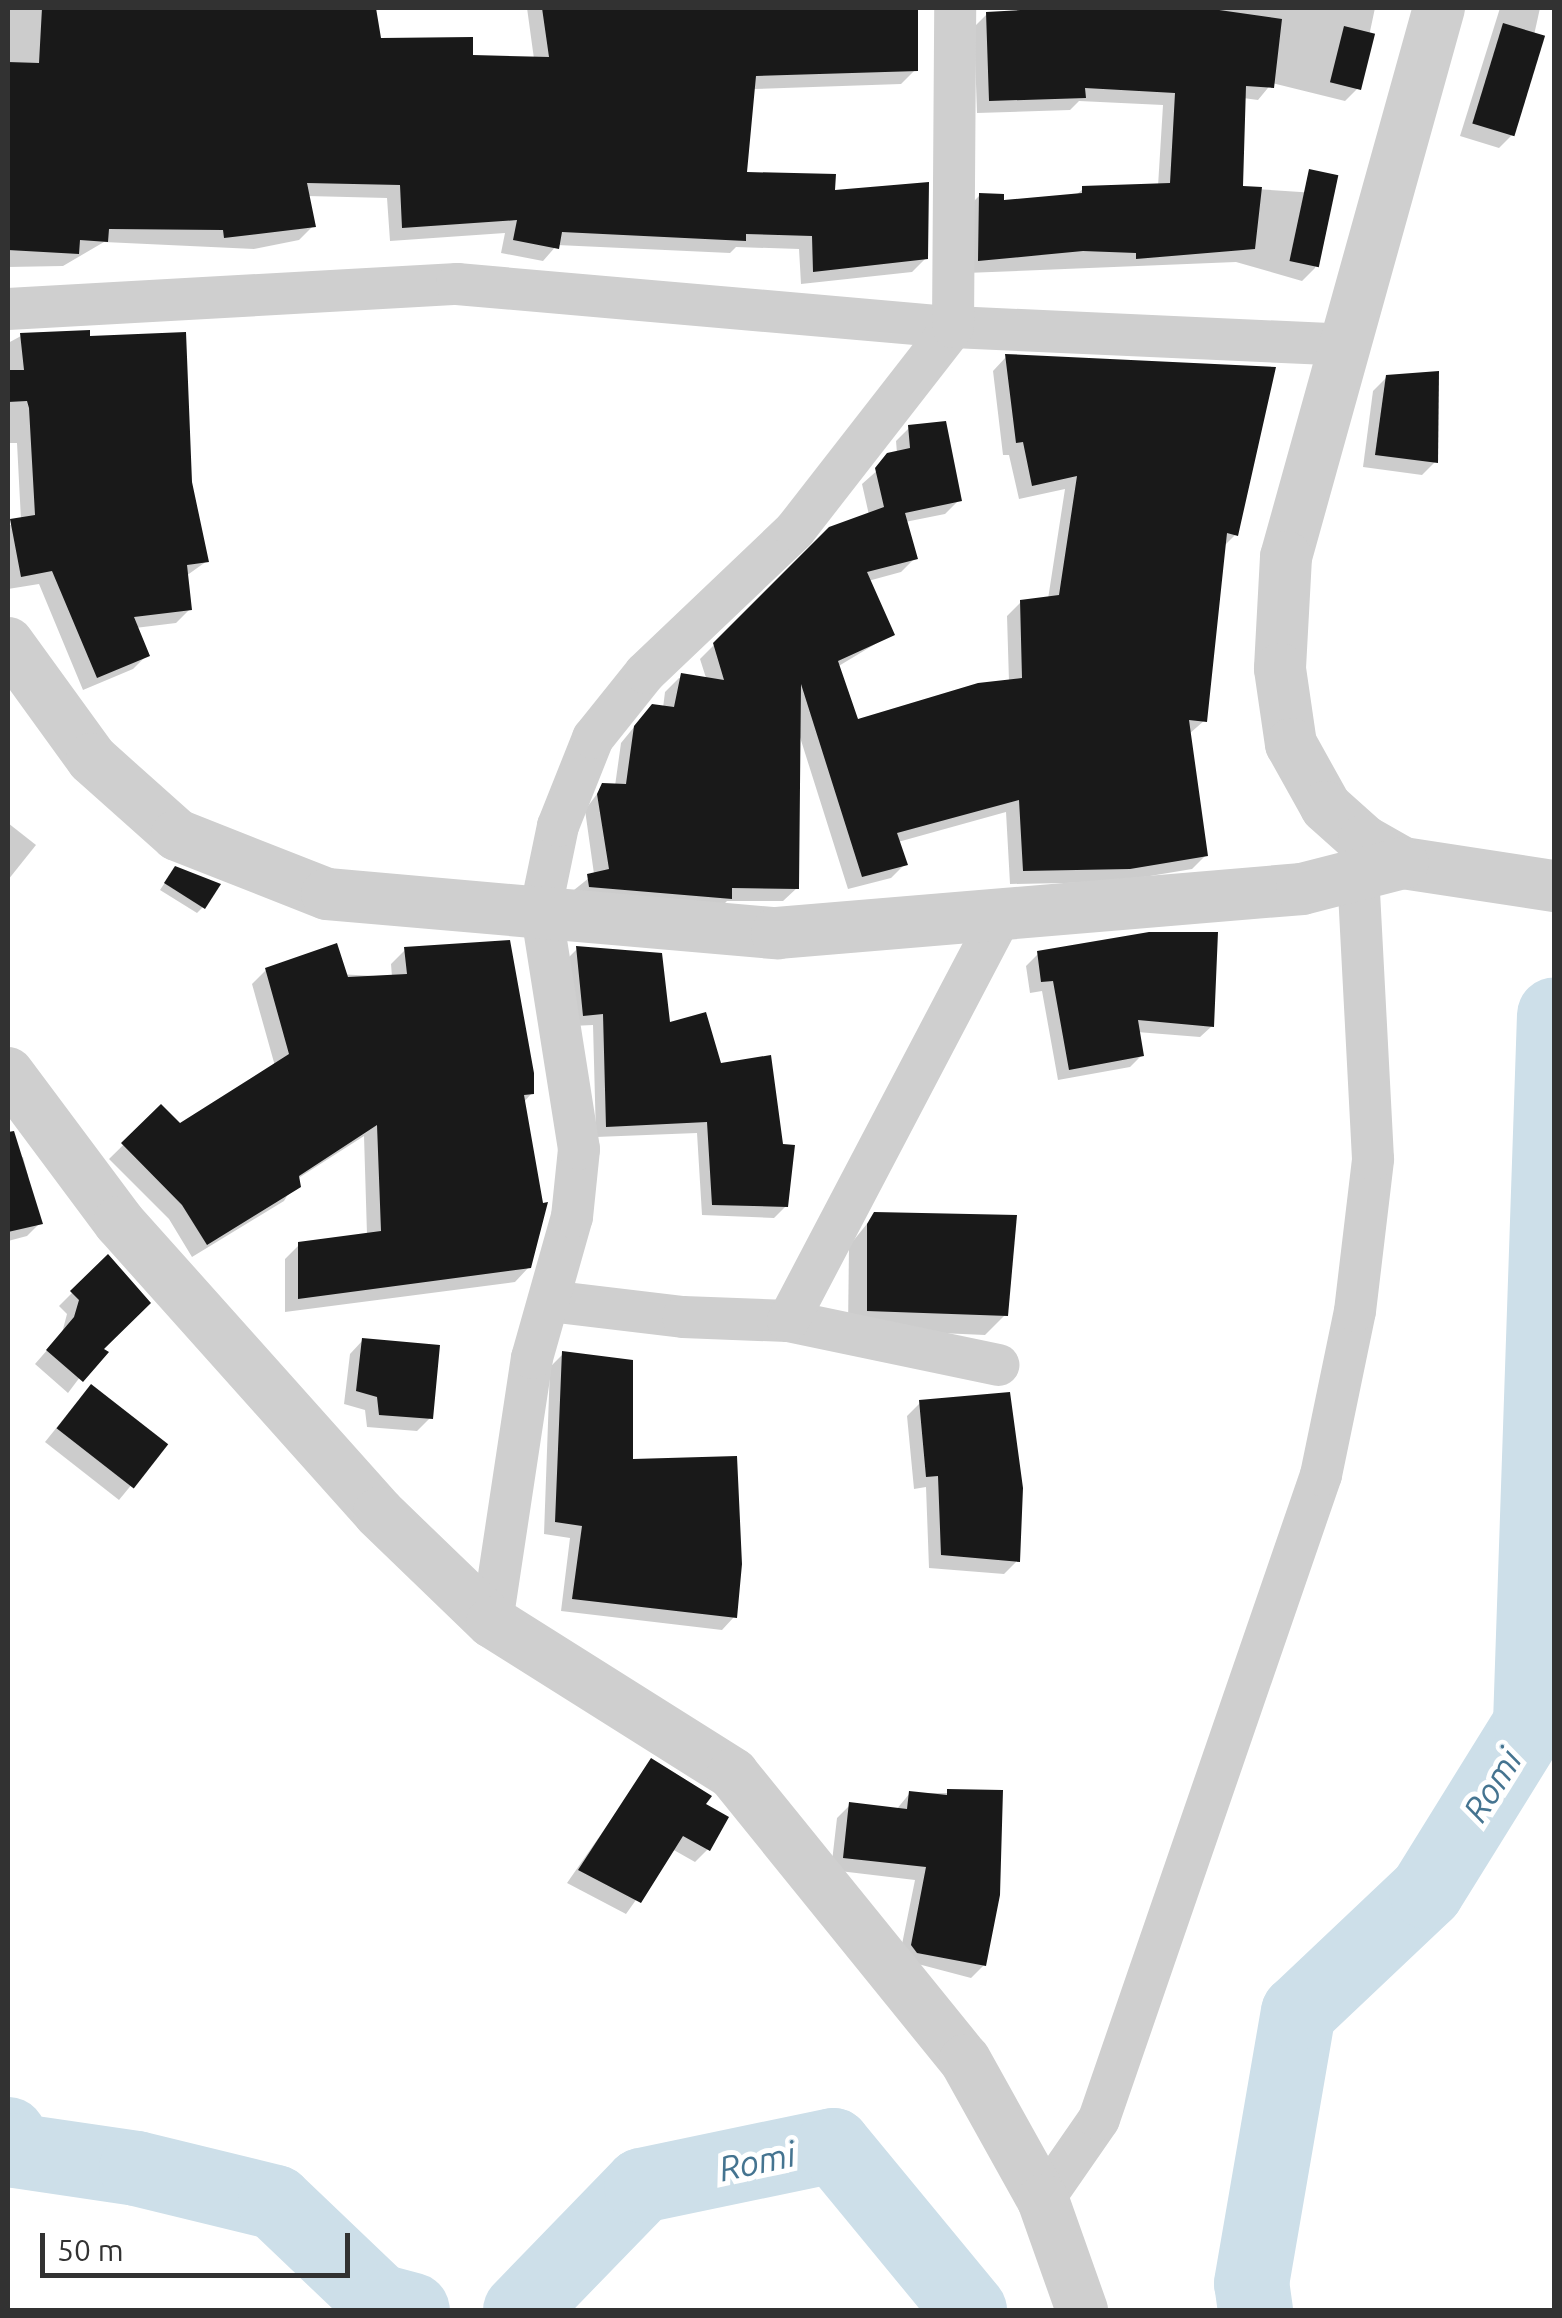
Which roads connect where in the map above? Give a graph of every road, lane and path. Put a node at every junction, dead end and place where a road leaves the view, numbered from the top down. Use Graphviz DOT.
graph roads {
  1 [pos="954,8"];
  2 [pos="1439,8"];
  3 [pos="8,309"];
  4 [pos="953,327"];
  5 [pos="1346,346"];
  6 [pos="8,643"];
  7 [pos="1380,869"];
  8 [pos="1554,886"];
  9 [pos="541,908"];
  10 [pos="1000,918"];
  11 [pos="8,1073"];
  12 [pos="549,1301"];
  13 [pos="788,1321"];
  14 [pos="998,1365"];
  15 [pos="492,1622"];
  16 [pos="1043,2200"];
  17 [pos="1082,2310"];
  1 -- 4 [label="street"];
  2 -- 5 [label="street"];
  3 -- 4 [label="street"];
  4 -- 5 [label="street"];
  4 -- 9 [label="street"];
  5 -- 7 [label="street"];
  6 -- 9 [label="street"];
  7 -- 8 [label="street"];
  7 -- 10 [label="street"];
  7 -- 16 [label="street"];
  9 -- 10 [label="street"];
  9 -- 12 [label="street"];
  10 -- 13 [label="street"];
  11 -- 15 [label="street"];
  12 -- 13 [label="street"];
  12 -- 15 [label="street"];
  13 -- 14 [label="street"];
  15 -- 16 [label="street"];
  16 -- 17 [label="street"];
}
